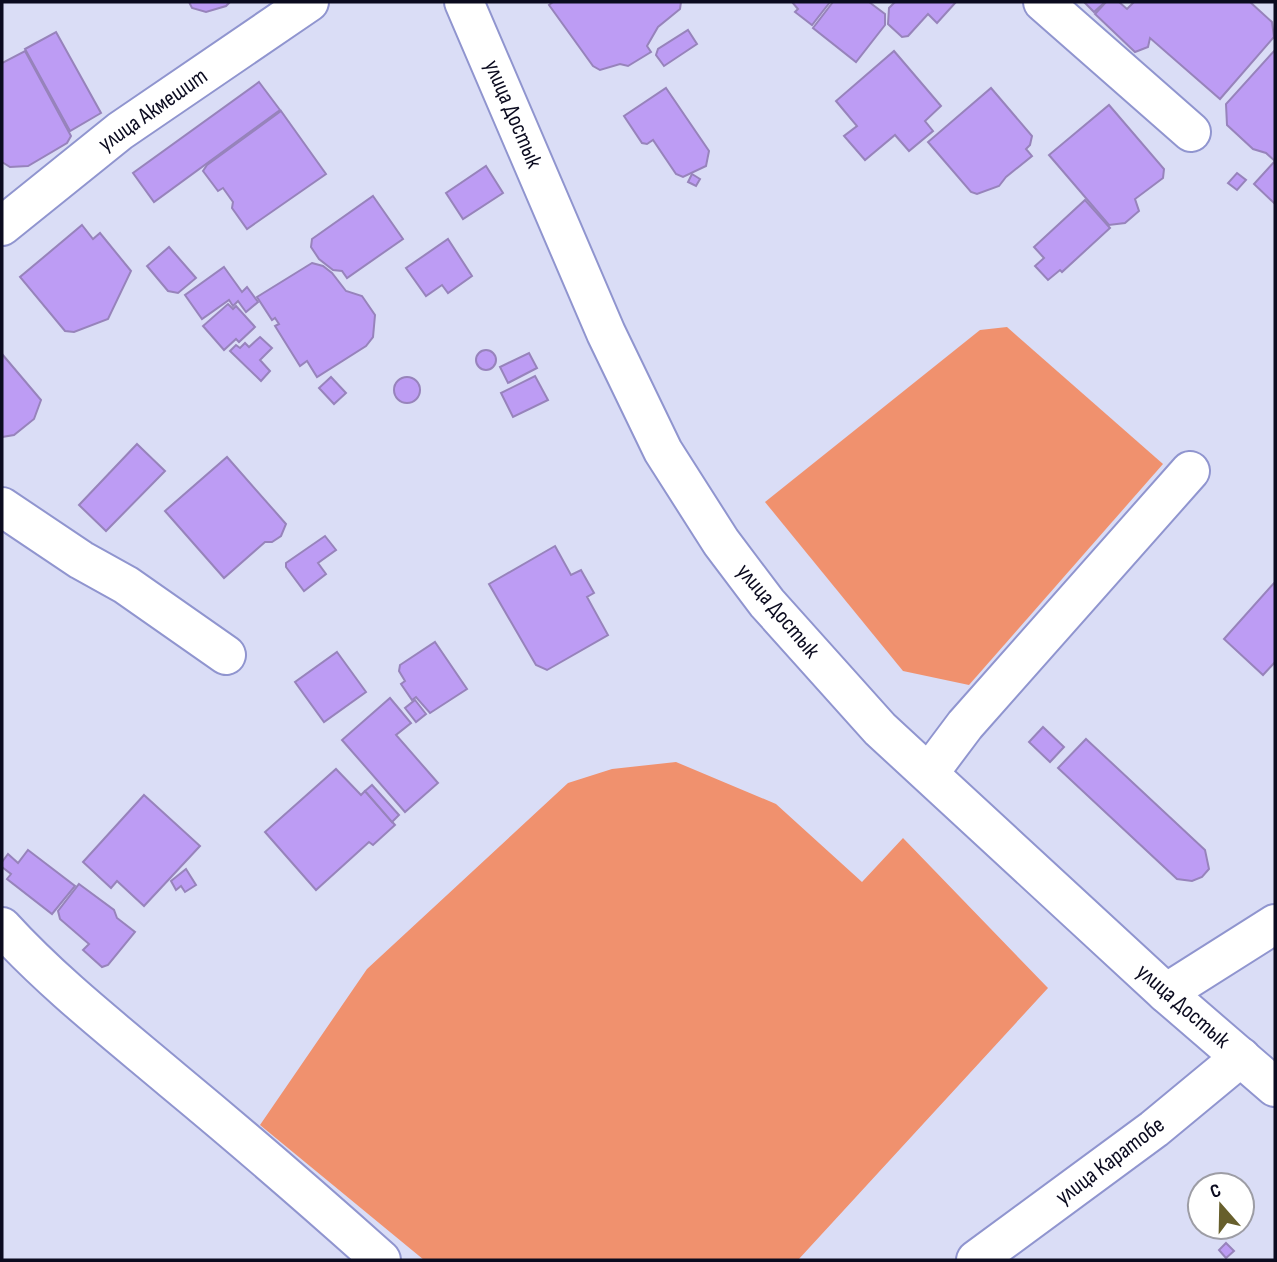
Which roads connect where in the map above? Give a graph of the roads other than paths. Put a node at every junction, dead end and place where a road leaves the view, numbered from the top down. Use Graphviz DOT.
graph roads {
  1 [pos="309,2"];
  2 [pos="464,2"];
  3 [pos="1043,2"];
  4 [pos="1191,132"];
  5 [pos="2,226"];
  6 [pos="1190,471"];
  7 [pos="2,507"];
  8 [pos="226,655"];
  9 [pos="929,774"];
  10 [pos="1275,924"];
  11 [pos="2,927"];
  12 [pos="1166,993"];
  13 [pos="1241,1056"];
  14 [pos="1275,1087"];
  15 [pos="381,1260"];
  16 [pos="976,1260"];
  1 -- 5 [label="street, улица Акмешит"];
  2 -- 9 [label="street, улица Достык"];
  3 -- 4 [label="street"];
  6 -- 9 [label="street"];
  7 -- 8 [label="street"];
  9 -- 12 [label="street, улица Достык"];
  10 -- 12 [label="street"];
  11 -- 15 [label="street"];
  12 -- 13 [label="street, улица Достык"];
  13 -- 14 [label="street, улица Достык"];
  13 -- 16 [label="street, улица Каратобе"];
}
